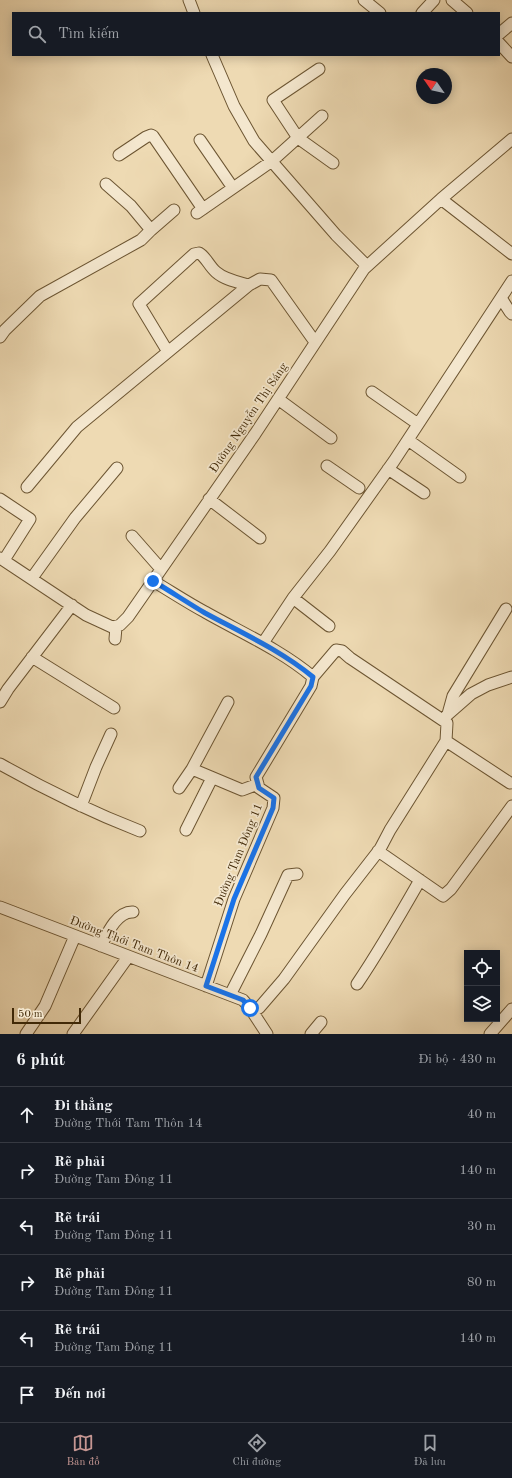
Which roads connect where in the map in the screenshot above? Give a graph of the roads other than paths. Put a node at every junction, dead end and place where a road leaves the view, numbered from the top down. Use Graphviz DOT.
graph roads {
  1 [pos="189,0"];
  2 [pos="364,0"];
  3 [pos="434,0"];
  4 [pos="452,0"];
  5 [pos="194,12"];
  6 [pos="379,12"];
  7 [pos="423,12"];
  8 [pos="466,12"];
  9 [pos="512,23"];
  10 [pos="500,33"];
  11 [pos="500,44"];
  12 [pos="212,56"];
  13 [pos="512,57"];
  14 [pos="319,69"];
  15 [pos="322,116"];
  16 [pos="298,138"];
  17 [pos="512,138"];
  18 [pos="200,140"];
  19 [pos="119,155"];
  20 [pos="272,161"];
  21 [pos="333,163"];
  22 [pos="106,184"];
  23 [pos="233,188"];
  24 [pos="441,199"];
  25 [pos="174,210"];
  26 [pos="150,230"];
  27 [pos="512,254"];
  28 [pos="367,266"];
  29 [pos="512,281"];
  30 [pos="249,285"];
  31 [pos="501,298"];
  32 [pos="512,314"];
  33 [pos="2,332"];
  34 [pos="315,342"];
  35 [pos="168,352"];
  36 [pos="372,392"];
  37 [pos="278,399"];
  38 [pos="418,424"];
  39 [pos="331,438"];
  40 [pos="408,440"];
  41 [pos="327,466"];
  42 [pos="117,468"];
  43 [pos="388,469"];
  44 [pos="460,477"];
  45 [pos="28,487"];
  46 [pos="359,488"];
  47 [pos="424,493"];
  48 [pos="0,499"];
  49 [pos="210,499"];
  50 [pos="132,536"];
  51 [pos="260,538"];
  52 [pos="2,559"];
  53 [pos="161,569"];
  54 [pos="32,578"];
  55 [pos="153,581"];
  56 [pos="293,598"];
  57 [pos="72,605"];
  58 [pos="506,609"];
  59 [pos="329,626"];
  60 [pos="116,627"];
  61 [pos="115,639"];
  62 [pos="263,643"];
  63 [pos="32,657"];
  64 [pos="313,677"];
  65 [pos="512,677"];
  66 [pos="0,702"];
  67 [pos="228,702"];
  68 [pos="114,708"];
  69 [pos="445,717"];
  70 [pos="111,734"];
  71 [pos="446,741"];
  72 [pos="0,764"];
  73 [pos="192,770"];
  74 [pos="212,778"];
  75 [pos="510,783"];
  76 [pos="258,784"];
  77 [pos="179,788"];
  78 [pos="81,806"];
  79 [pos="512,806"];
  80 [pos="186,830"];
  81 [pos="140,831"];
  82 [pos="378,851"];
  83 [pos="297,874"];
  84 [pos="420,880"];
  85 [pos="0,907"];
  86 [pos="132,912"];
  87 [pos="75,936"];
  88 [pos="101,946"];
  89 [pos="128,957"];
  90 [pos="357,984"];
  91 [pos="206,986"];
  92 [pos="230,995"];
  93 [pos="250,1008"];
  94 [pos="512,1009"];
  95 [pos="321,1022"];
  96 [pos="26,1034"];
  97 [pos="73,1034"];
  98 [pos="267,1034"];
  99 [pos="311,1034"];
  100 [pos="490,1034"];
  1 -- 5 [label="street"];
  2 -- 6 [label="street"];
  3 -- 7 [label="street"];
  4 -- 8 [label="street"];
  9 -- 10 [label="street"];
  11 -- 13 [label="street"];
  12 -- 20 [label="street"];
  14 -- 16 [label="street"];
  15 -- 16 [label="street"];
  16 -- 20 [label="street"];
  16 -- 21 [label="street"];
  17 -- 24 [label="street, Đường Nguyễn Thị Sáng"];
  18 -- 23 [label="street"];
  19 -- 23 [label="street"];
  20 -- 23 [label="street"];
  20 -- 28 [label="street"];
  22 -- 26 [label="street"];
  24 -- 27 [label="street"];
  24 -- 28 [label="street, Đường Nguyễn Thị Sáng"];
  25 -- 26 [label="street"];
  26 -- 33 [label="street"];
  28 -- 34 [label="street, Đường Nguyễn Thị Sáng"];
  29 -- 31 [label="street"];
  30 -- 34 [label="street"];
  30 -- 35 [label="street"];
  30 -- 35 [label="street"];
  31 -- 32 [label="street"];
  31 -- 38 [label="street"];
  34 -- 37 [label="street, Đường Nguyễn Thị Sáng"];
  35 -- 45 [label="street"];
  36 -- 38 [label="street"];
  37 -- 39 [label="street"];
  37 -- 49 [label="street, Đường Nguyễn Thị Sáng"];
  38 -- 40 [label="street"];
  40 -- 43 [label="street"];
  40 -- 44 [label="street"];
  41 -- 46 [label="street"];
  42 -- 54 [label="street"];
  43 -- 47 [label="street"];
  43 -- 56 [label="street"];
  48 -- 52 [label="street"];
  49 -- 51 [label="street"];
  49 -- 53 [label="street, Đường Nguyễn Thị Sáng"];
  50 -- 53 [label="street"];
  52 -- 54 [label="street"];
  53 -- 55 [label="street, Đường Nguyễn Thị Sáng"];
  54 -- 57 [label="street"];
  55 -- 60 [label="street, Đường Nguyễn Thị Sáng"];
  55 -- 62 [label="street"];
  56 -- 59 [label="street"];
  56 -- 62 [label="street"];
  57 -- 60 [label="street"];
  57 -- 63 [label="street"];
  58 -- 69 [label="street"];
  60 -- 61 [label="street"];
  62 -- 64 [label="street"];
  63 -- 66 [label="street"];
  63 -- 68 [label="street"];
  64 -- 69 [label="street"];
  64 -- 76 [label="street"];
  65 -- 69 [label="street"];
  67 -- 73 [label="street"];
  69 -- 71 [label="street"];
  70 -- 78 [label="street"];
  71 -- 75 [label="street"];
  71 -- 82 [label="street"];
  72 -- 78 [label="street"];
  73 -- 74 [label="street"];
  73 -- 77 [label="street"];
  74 -- 76 [label="street"];
  74 -- 80 [label="street"];
  76 -- 91 [label="street, Đường Tam Đông 11"];
  78 -- 81 [label="street"];
  79 -- 84 [label="street"];
  82 -- 84 [label="street"];
  82 -- 93 [label="street"];
  83 -- 92 [label="street"];
  84 -- 90 [label="street"];
  85 -- 87 [label="street, Đường Thới Tam Thôn 14"];
  86 -- 88 [label="street"];
  87 -- 88 [label="street, Đường Thới Tam Thôn 14"];
  87 -- 96 [label="street"];
  88 -- 89 [label="street, Đường Thới Tam Thôn 14"];
  89 -- 91 [label="street, Đường Thới Tam Thôn 14"];
  89 -- 97 [label="street"];
  91 -- 92 [label="street, Đường Thới Tam Thôn 14"];
  92 -- 93 [label="street, Đường Thới Tam Thôn 14"];
  93 -- 98 [label="street, Đường Thới Tam Thôn 14"];
  94 -- 100 [label="street"];
  95 -- 99 [label="street"];
}
